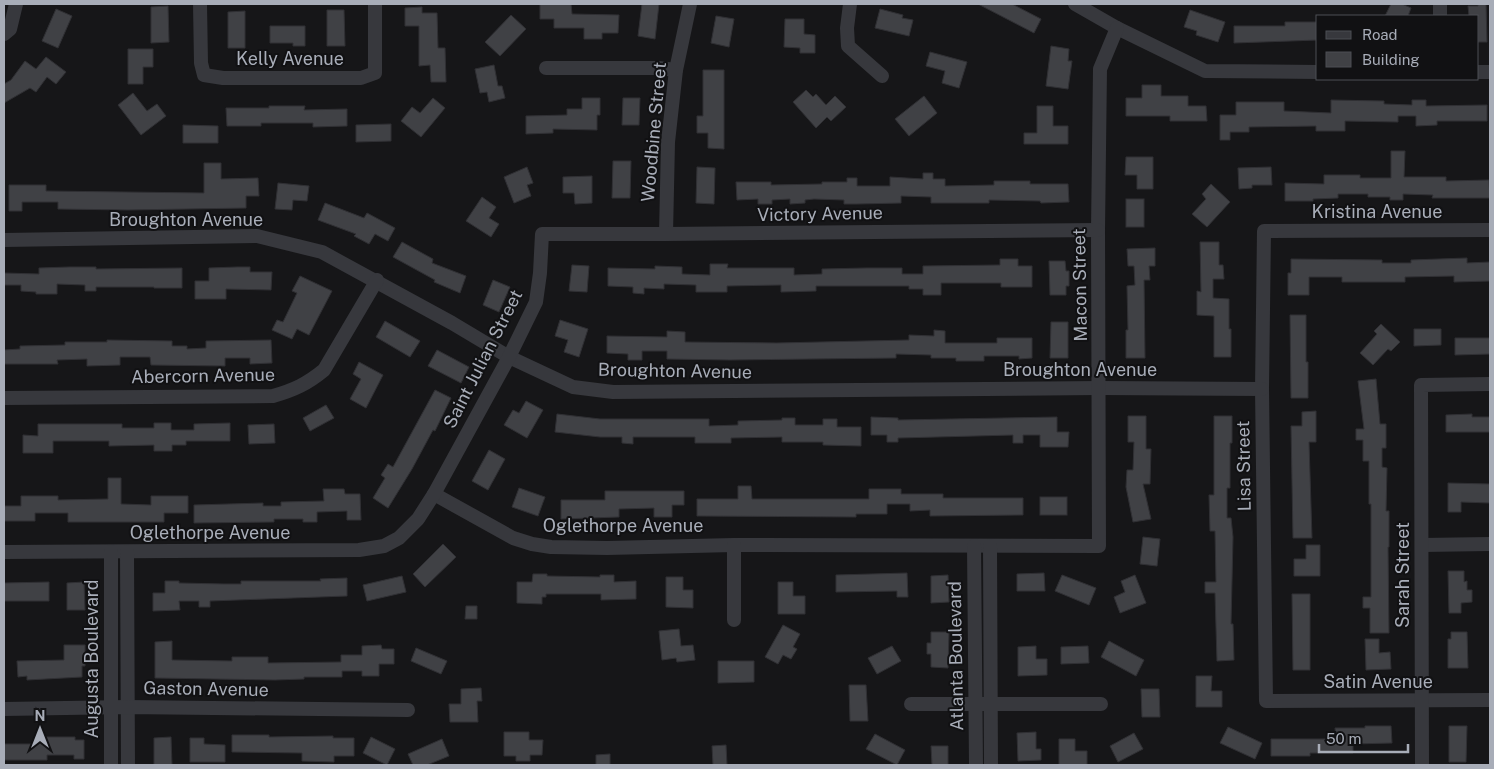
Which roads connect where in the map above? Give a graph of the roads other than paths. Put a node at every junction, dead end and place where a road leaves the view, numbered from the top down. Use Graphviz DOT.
graph roads {
  1 [pos="16,4"];
  2 [pos="200,4"];
  3 [pos="375,4"];
  4 [pos="690,4"];
  5 [pos="850,4"];
  6 [pos="1075,4"];
  7 [pos="1118,28"];
  8 [pos="4,34"];
  9 [pos="546,68"];
  10 [pos="676,70"];
  11 [pos="1316,72"];
  12 [pos="882,76"];
  13 [pos="1098,230"];
  14 [pos="1490,230"];
  15 [pos="1264,231"];
  16 [pos="542,234"];
  17 [pos="666,234"];
  18 [pos="4,240"];
  19 [pos="377,280"];
  20 [pos="509,357"];
  21 [pos="1490,384"];
  22 [pos="1100,388"];
  23 [pos="1262,389"];
  24 [pos="4,398"];
  25 [pos="434,494"];
  26 [pos="1490,544"];
  27 [pos="734,545"];
  28 [pos="1422,545"];
  29 [pos="974,546"];
  30 [pos="990,546"];
  31 [pos="1100,546"];
  32 [pos="4,552"];
  33 [pos="111,552"];
  34 [pos="127,552"];
  35 [pos="734,620"];
  36 [pos="1266,700"];
  37 [pos="1421,700"];
  38 [pos="1490,700"];
  39 [pos="911,704"];
  40 [pos="1101,704"];
  41 [pos="976,705"];
  42 [pos="991,705"];
  43 [pos="111,707"];
  44 [pos="128,707"];
  45 [pos="4,708"];
  46 [pos="408,710"];
  47 [pos="111,765"];
  48 [pos="128,765"];
  49 [pos="976,765"];
  50 [pos="992,765"];
  51 [pos="1422,765"];
  1 -- 8 [label="street"];
  2 -- 3 [label="street, Kelly Avenue"];
  4 -- 10 [label="street, Woodbine Street"];
  5 -- 12 [label="street"];
  6 -- 7 [label="street"];
  7 -- 11 [label="street"];
  7 -- 13 [label="street, Macon Street"];
  9 -- 10 [label="street"];
  10 -- 17 [label="street, Woodbine Street"];
  13 -- 17 [label="street, Victory Avenue"];
  13 -- 22 [label="street, Macon Street"];
  14 -- 15 [label="street, Kristina Avenue"];
  15 -- 23 [label="street, Lisa Street"];
  16 -- 17 [label="street, Victory Avenue"];
  16 -- 20 [label="street, Saint Julian Street"];
  18 -- 19 [label="street, Broughton Avenue"];
  19 -- 20 [label="street, Broughton Avenue"];
  19 -- 24 [label="street, Abercorn Avenue"];
  20 -- 22 [label="street, Broughton Avenue"];
  20 -- 25 [label="street, Saint Julian Street"];
  21 -- 28 [label="street, Sarah Street"];
  22 -- 23 [label="street, Broughton Avenue"];
  22 -- 31 [label="street, Macon Street"];
  23 -- 36 [label="street, Lisa Street"];
  25 -- 27 [label="street, Oglethorpe Avenue"];
  25 -- 34 [label="street, Oglethorpe Avenue"];
  26 -- 28 [label="street"];
  27 -- 29 [label="street, Oglethorpe Avenue"];
  27 -- 35 [label="street"];
  28 -- 37 [label="street, Sarah Street"];
  29 -- 30 [label="street, Oglethorpe Avenue"];
  29 -- 41 [label="street, Atlanta Boulevard"];
  30 -- 31 [label="street, Oglethorpe Avenue"];
  30 -- 42 [label="street, Atlanta Boulevard"];
  32 -- 33 [label="street, Oglethorpe Avenue"];
  33 -- 34 [label="street, Oglethorpe Avenue"];
  33 -- 43 [label="street, Augusta Boulevard"];
  34 -- 44 [label="street, Augusta Boulevard"];
  36 -- 37 [label="street, Satin Avenue"];
  37 -- 38 [label="street, Satin Avenue"];
  37 -- 51 [label="street, Sarah Street"];
  39 -- 41 [label="street"];
  40 -- 42 [label="street"];
  41 -- 42 [label="street"];
  41 -- 49 [label="street, Atlanta Boulevard"];
  42 -- 50 [label="street, Atlanta Boulevard"];
  43 -- 44 [label="street, Gaston Avenue"];
  43 -- 45 [label="street, Gaston Avenue"];
  43 -- 47 [label="street, Augusta Boulevard"];
  44 -- 46 [label="street, Gaston Avenue"];
  44 -- 48 [label="street, Augusta Boulevard"];
}
